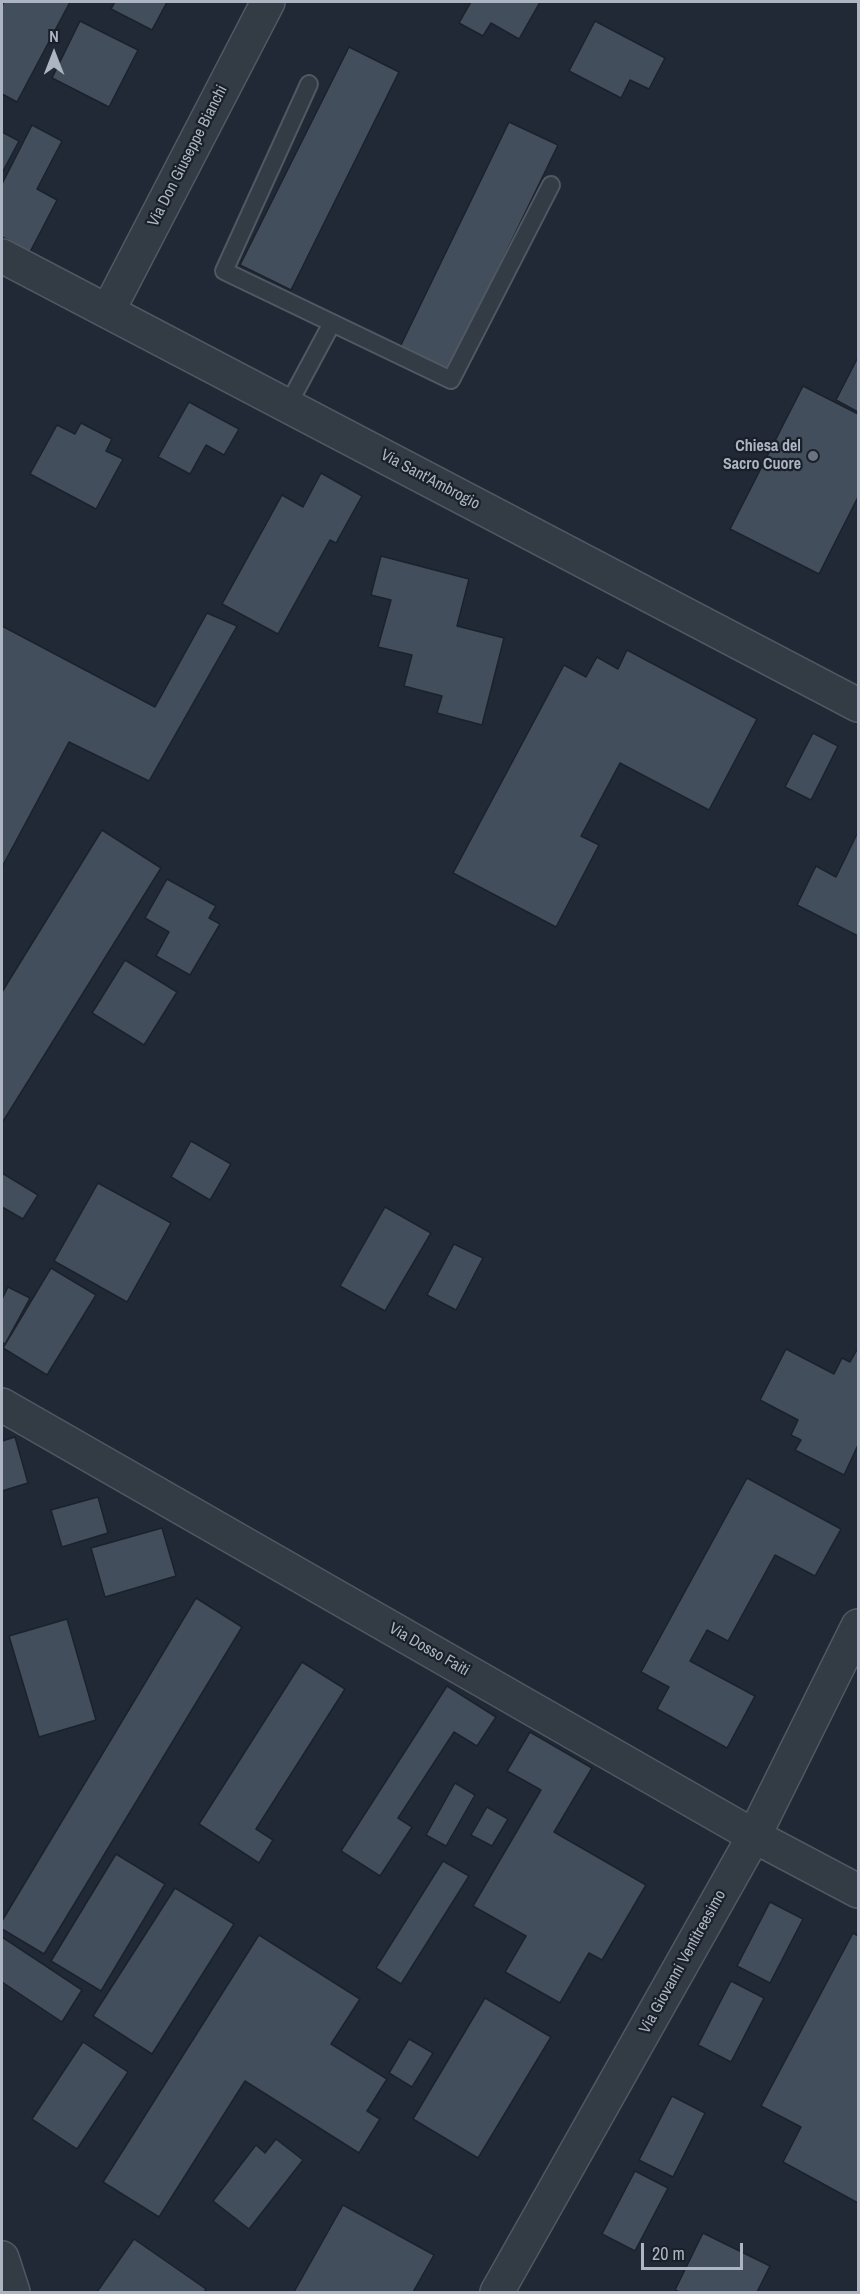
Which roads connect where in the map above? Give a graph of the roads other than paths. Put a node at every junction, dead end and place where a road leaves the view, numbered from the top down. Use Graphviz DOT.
graph roads {
  1 [pos="268,2"];
  2 [pos="309,84"];
  3 [pos="551,185"];
  4 [pos="2,256"];
  5 [pos="108,311"];
  6 [pos="332,323"];
  7 [pos="288,405"];
  8 [pos="858,705"];
  9 [pos="2,1405"];
  10 [pos="858,1626"];
  11 [pos="754,1836"];
  12 [pos="858,1891"];
  13 [pos="2,2259"];
  14 [pos="13,2292"];
  15 [pos="497,2292"];
  1 -- 5 [label="street, Via Don Giuseppe Bianchi"];
  2 -- 6 [label="lane"];
  3 -- 6 [label="lane"];
  4 -- 5 [label="street, Via Sant'Ambrogio"];
  5 -- 7 [label="street, Via Sant'Ambrogio"];
  6 -- 7 [label="lane"];
  7 -- 8 [label="street, Via Sant'Ambrogio"];
  9 -- 11 [label="street, Via Dosso Faiti"];
  10 -- 11 [label="street, Via Giovanni Ventitreesimo"];
  11 -- 12 [label="street, Via Dosso Faiti"];
  11 -- 15 [label="street, Via Giovanni Ventitreesimo"];
  13 -- 14 [label="street"];
}
